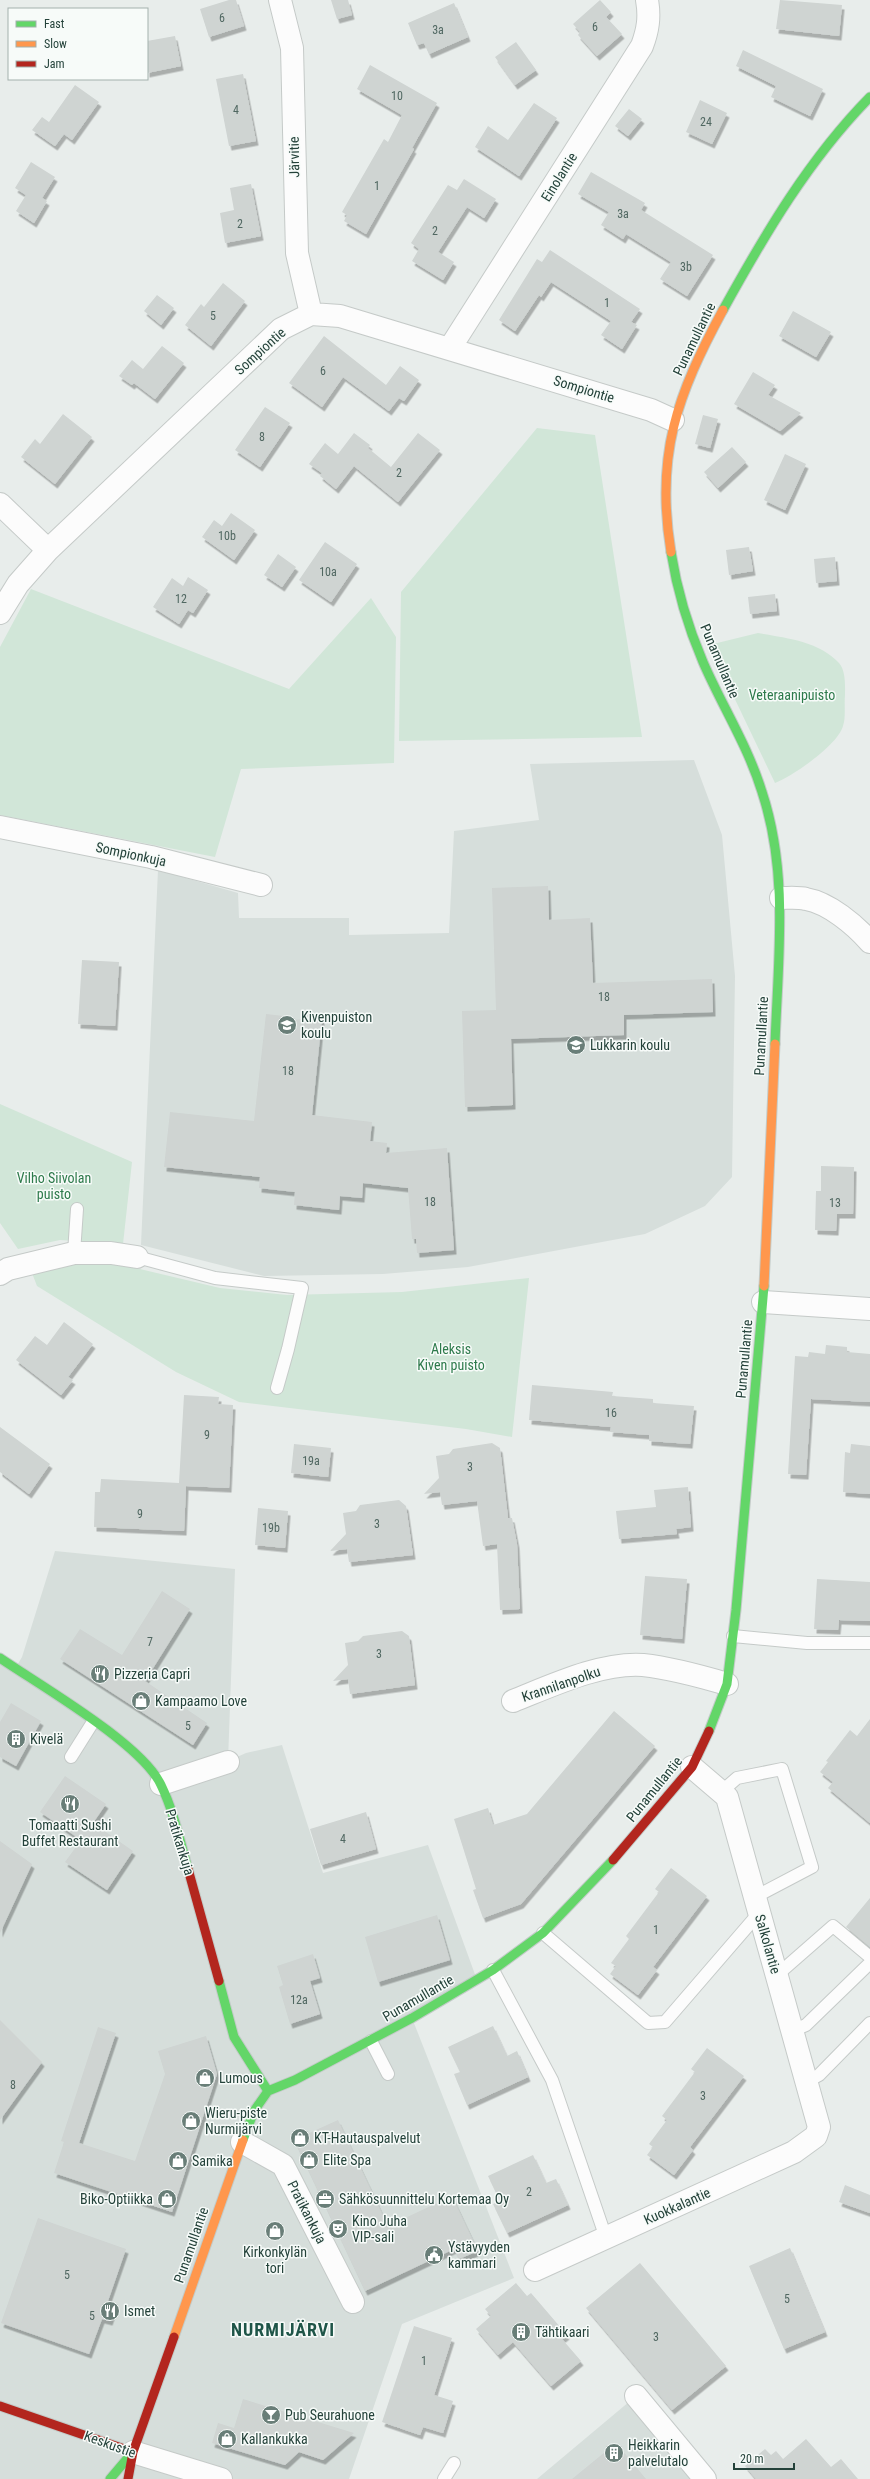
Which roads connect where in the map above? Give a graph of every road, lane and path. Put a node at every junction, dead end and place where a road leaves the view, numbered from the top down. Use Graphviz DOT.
graph roads {
  1 [pos="280,0"];
  2 [pos="647,0"];
  3 [pos="870,97"];
  4 [pos="311,314"];
  5 [pos="450,348"];
  6 [pos="673,420"];
  7 [pos="0,504"];
  8 [pos="48,550"];
  9 [pos="0,613"];
  10 [pos="0,827"];
  11 [pos="261,885"];
  12 [pos="781,898"];
  13 [pos="870,942"];
  14 [pos="77,1209"];
  15 [pos="74,1253"];
  16 [pos="137,1257"];
  17 [pos="3,1265"];
  18 [pos="763,1302"];
  19 [pos="870,1309"];
  20 [pos="277,1388"];
  21 [pos="733,1636"];
  22 [pos="870,1643"];
  23 [pos="0,1658"];
  24 [pos="727,1684"];
  25 [pos="513,1700"];
  26 [pos="93,1722"];
  27 [pos="71,1756"];
  28 [pos="228,1762"];
  29 [pos="692,1767"];
  30 [pos="161,1784"];
  31 [pos="721,1792"];
  32 [pos="757,1905"];
  33 [pos="543,1933"];
  34 [pos="870,1957"];
  35 [pos="870,1963"];
  36 [pos="493,1970"];
  37 [pos="777,1975"];
  38 [pos="870,2022"];
  39 [pos="792,2031"];
  40 [pos="371,2041"];
  41 [pos="388,2074"];
  42 [pos="806,2082"];
  43 [pos="268,2091"];
  44 [pos="816,2136"];
  45 [pos="242,2142"];
  46 [pos="606,2238"];
  47 [pos="534,2270"];
  48 [pos="353,2302"];
  49 [pos="636,2396"];
  50 [pos="0,2406"];
  51 [pos="133,2452"];
  52 [pos="454,2463"];
  53 [pos="110,2479"];
  54 [pos="128,2479"];
  55 [pos="221,2479"];
  56 [pos="444,2479"];
  57 [pos="704,2479"];
  1 -- 4 [label="street, Järvitie"];
  2 -- 5 [label="street, Einolantie"];
  3 -- 6 [label="street, Punamullantie"];
  4 -- 5 [label="street, Sompiontie"];
  4 -- 8 [label="street, Sompiontie"];
  5 -- 6 [label="street, Sompiontie"];
  6 -- 12 [label="street, Punamullantie"];
  7 -- 8 [label="street"];
  8 -- 9 [label="street, Sompiontie"];
  10 -- 11 [label="street, Sompionkuja"];
  12 -- 13 [label="street"];
  12 -- 18 [label="street, Punamullantie"];
  14 -- 15 [label="lane"];
  15 -- 16 [label="street"];
  15 -- 17 [label="street"];
  16 -- 20 [label="lane"];
  18 -- 19 [label="street"];
  18 -- 21 [label="street, Punamullantie"];
  21 -- 22 [label="lane"];
  21 -- 24 [label="street, Punamullantie"];
  23 -- 26 [label="street, Pratikankuja"];
  24 -- 25 [label="street, Krannilanpolku"];
  24 -- 29 [label="street, Punamullantie"];
  26 -- 27 [label="lane"];
  26 -- 30 [label="street, Pratikankuja"];
  28 -- 30 [label="street"];
  29 -- 31 [label="street, Salkolantie"];
  29 -- 33 [label="street, Punamullantie"];
  30 -- 43 [label="street, Pratikankuja"];
  31 -- 32 [label="street, Salkolantie"];
  31 -- 32 [label="lane"];
  32 -- 33 [label="lane"];
  32 -- 37 [label="street, Salkolantie"];
  33 -- 36 [label="street, Punamullantie"];
  34 -- 37 [label="lane"];
  35 -- 39 [label="lane"];
  36 -- 40 [label="street, Punamullantie"];
  36 -- 46 [label="lane"];
  37 -- 39 [label="street, Salkolantie"];
  38 -- 42 [label="lane"];
  39 -- 42 [label="street, Salkolantie"];
  40 -- 41 [label="lane"];
  40 -- 43 [label="street, Punamullantie"];
  42 -- 44 [label="street, Salkolantie"];
  43 -- 45 [label="street, Punamullantie"];
  44 -- 46 [label="street, Kuokkalantie"];
  45 -- 48 [label="street, Pratikankuja"];
  45 -- 51 [label="street, Punamullantie"];
  46 -- 47 [label="street, Kuokkalantie"];
  49 -- 57 [label="street"];
  50 -- 51 [label="street, Keskustie"];
  51 -- 53 [label="street, Punamullantie"];
  51 -- 54 [label="street, Punamullantie"];
  51 -- 55 [label="street, Keskustie"];
  52 -- 56 [label="lane"];
}
